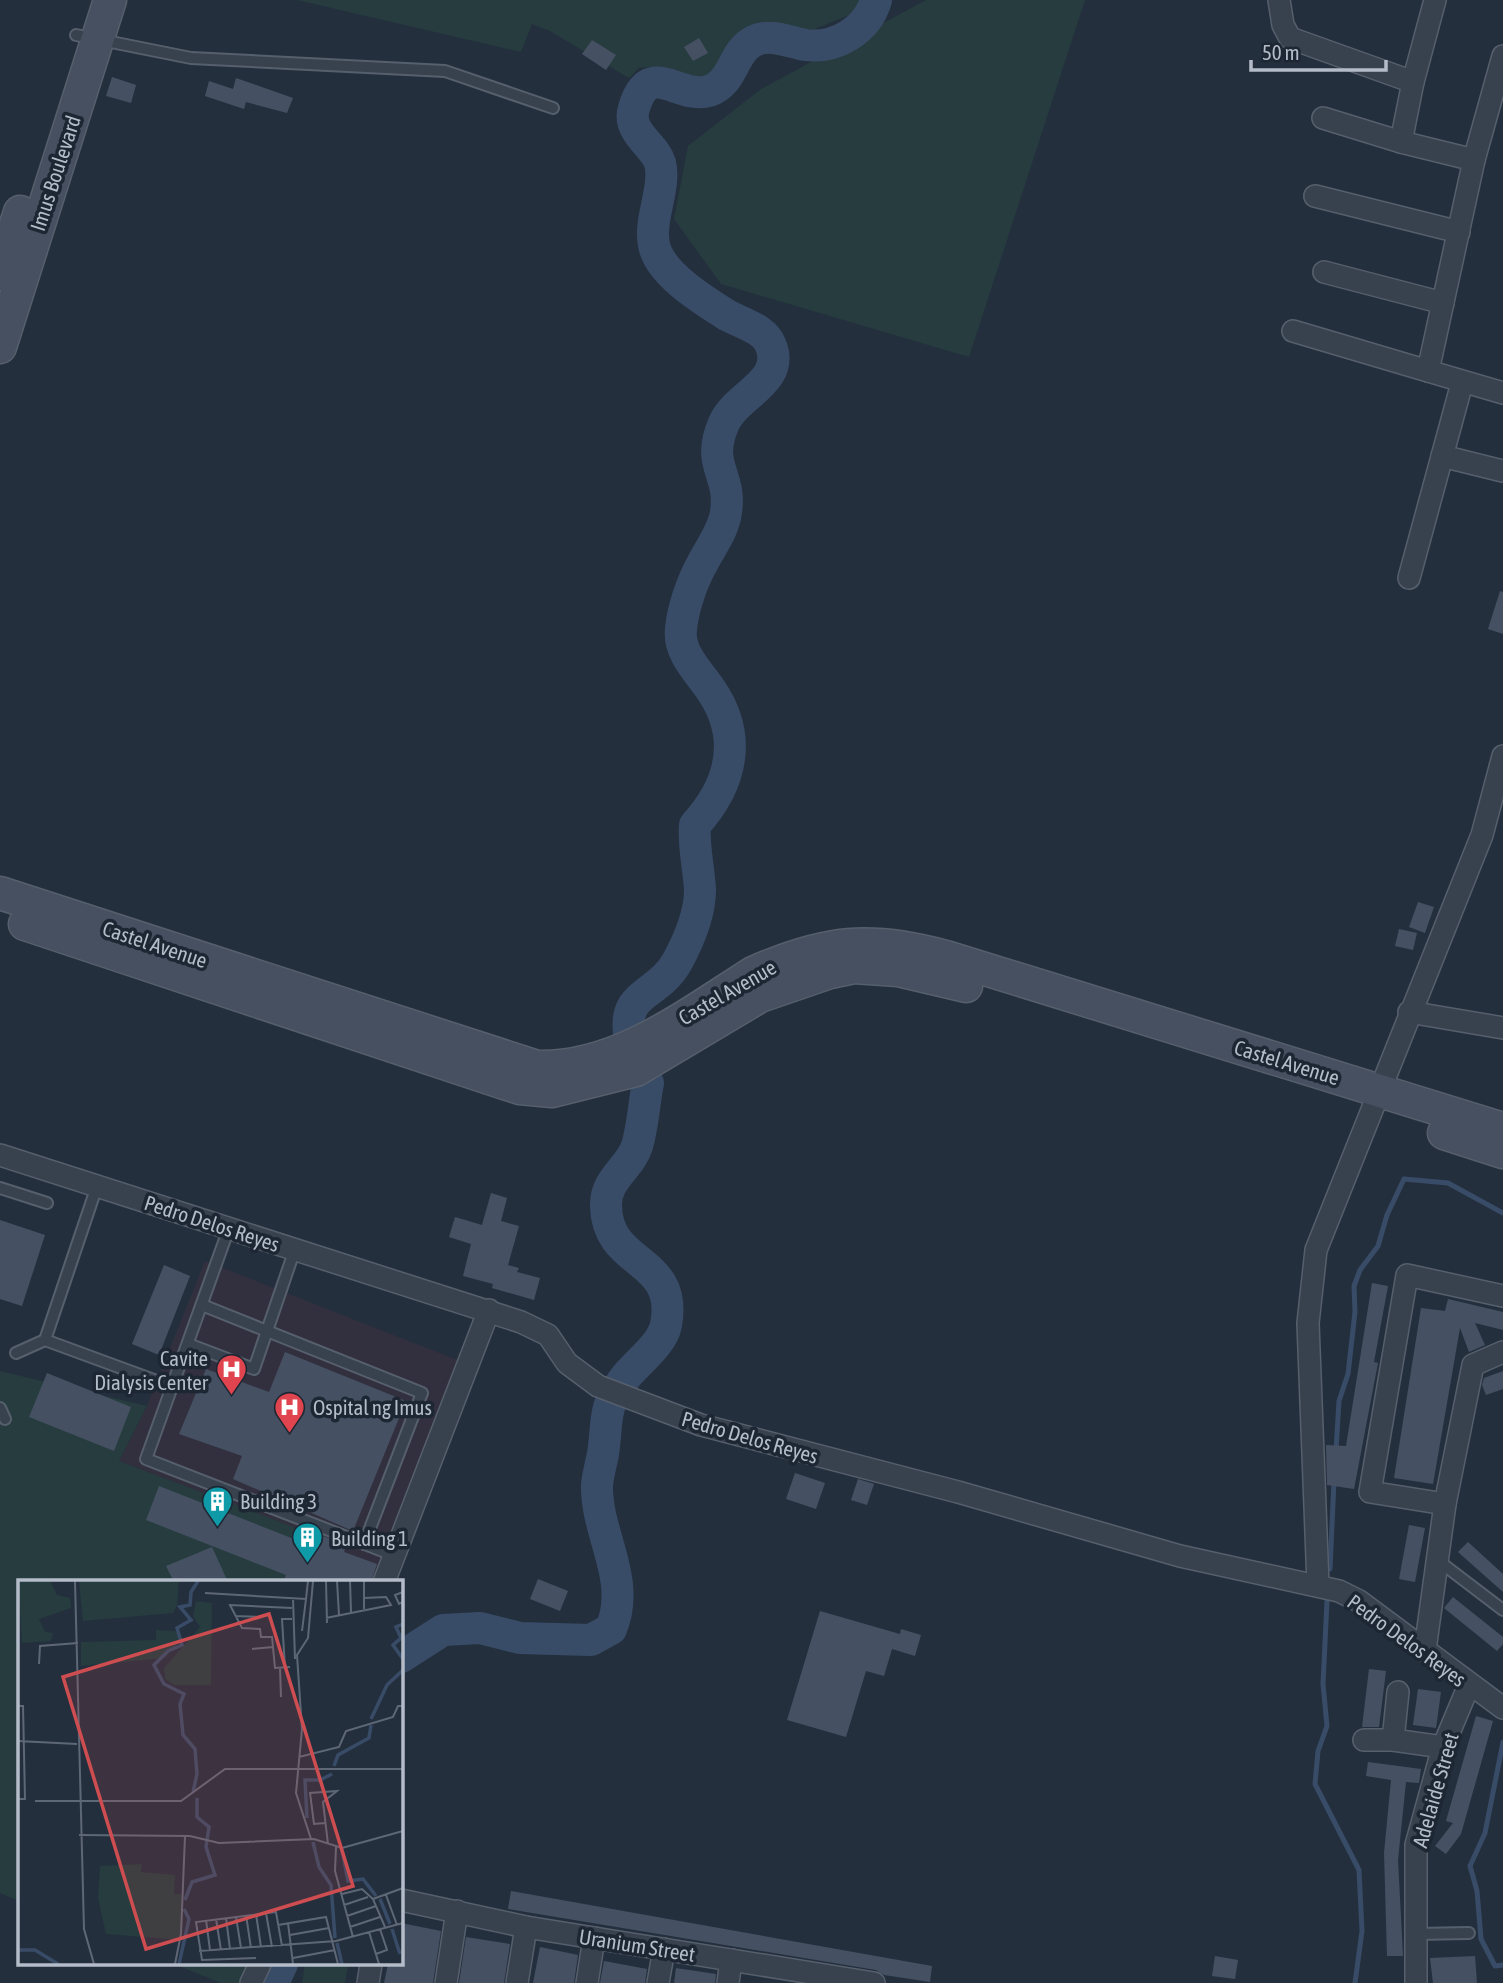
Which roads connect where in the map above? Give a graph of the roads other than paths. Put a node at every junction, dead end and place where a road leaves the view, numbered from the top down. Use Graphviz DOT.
graph roads {
  1 [pos="87,0"];
  2 [pos="110,0"];
  3 [pos="1279,0"];
  4 [pos="1430,1"];
  5 [pos="87,37"];
  6 [pos="1503,56"];
  7 [pos="1413,82"];
  8 [pos="552,108"];
  9 [pos="1323,118"];
  10 [pos="1401,142"];
  11 [pos="1474,160"];
  12 [pos="1315,197"];
  13 [pos="1459,232"];
  14 [pos="1324,272"];
  15 [pos="0,274"];
  16 [pos="1443,303"];
  17 [pos="1293,331"];
  18 [pos="0,347"];
  19 [pos="1428,371"];
  20 [pos="1462,383"];
  21 [pos="1502,387"];
  22 [pos="1442,456"];
  23 [pos="1503,471"];
  24 [pos="1409,578"];
  25 [pos="1503,756"];
  26 [pos="0,893"];
  27 [pos="0,916"];
  28 [pos="1409,1012"];
  29 [pos="1503,1028"];
  30 [pos="1375,1101"];
  31 [pos="1503,1129"];
  32 [pos="1503,1152"];
  33 [pos="0,1155"];
  34 [pos="96,1186"];
  35 [pos="0,1188"];
  36 [pos="47,1203"];
  37 [pos="229,1228"];
  38 [pos="295,1249"];
  39 [pos="1503,1296"];
  40 [pos="202,1305"];
  41 [pos="489,1310"];
  42 [pos="268,1331"];
  43 [pos="45,1340"];
  44 [pos="188,1344"];
  45 [pos="1503,1352"];
  46 [pos="16,1353"];
  47 [pos="173,1387"];
  48 [pos="0,1408"];
  49 [pos="5,1419"];
  50 [pos="1446,1504"];
  51 [pos="364,1544"];
  52 [pos="393,1555"];
  53 [pos="1440,1562"];
  54 [pos="385,1580"];
  55 [pos="1318,1586"];
  56 [pos="1503,1609"];
  57 [pos="1425,1650"];
  58 [pos="1469,1685"];
  59 [pos="1398,1692"];
  60 [pos="1503,1708"];
  61 [pos="1364,1740"];
  62 [pos="1393,1741"];
  63 [pos="1443,1747"];
  64 [pos="402,1900"];
  65 [pos="457,1910"];
  66 [pos="526,1927"];
  67 [pos="1469,1933"];
  68 [pos="1416,1934"];
  69 [pos="594,1938"];
  70 [pos="664,1949"];
  71 [pos="731,1960"];
  72 [pos="259,1966"];
  73 [pos="805,1978"];
  74 [pos="251,1983"];
  75 [pos="446,1983"];
  76 [pos="517,1983"];
  77 [pos="587,1983"];
  78 [pos="659,1983"];
  79 [pos="728,1983"];
  80 [pos="874,1983"];
  81 [pos="1416,1983"];
  1 -- 5 [label="street, Imus Boulevard"];
  2 -- 5 [label="street, Imus Boulevard"];
  3 -- 7 [label="street"];
  4 -- 7 [label="street"];
  5 -- 8 [label="lane"];
  5 -- 15 [label="street, Imus Boulevard"];
  5 -- 18 [label="street, Imus Boulevard"];
  6 -- 11 [label="street"];
  7 -- 10 [label="street"];
  9 -- 10 [label="street"];
  10 -- 11 [label="street"];
  11 -- 13 [label="street"];
  12 -- 13 [label="street"];
  13 -- 16 [label="street"];
  14 -- 16 [label="street"];
  16 -- 19 [label="street"];
  17 -- 19 [label="street"];
  19 -- 20 [label="street"];
  20 -- 21 [label="street"];
  20 -- 22 [label="street"];
  22 -- 23 [label="street"];
  22 -- 24 [label="street"];
  25 -- 28 [label="street"];
  26 -- 30 [label="street, Castel Avenue"];
  27 -- 30 [label="street, Castel Avenue"];
  28 -- 29 [label="street"];
  28 -- 30 [label="street"];
  30 -- 31 [label="street, Castel Avenue"];
  30 -- 32 [label="street, Castel Avenue"];
  30 -- 55 [label="street"];
  33 -- 34 [label="street, Pedro Delos Reyes"];
  34 -- 37 [label="street, Pedro Delos Reyes"];
  34 -- 43 [label="lane"];
  35 -- 36 [label="lane"];
  37 -- 38 [label="street, Pedro Delos Reyes"];
  37 -- 40 [label="lane"];
  38 -- 41 [label="street, Pedro Delos Reyes"];
  38 -- 42 [label="lane"];
  39 -- 50 [label="street"];
  40 -- 42 [label="lane"];
  40 -- 44 [label="lane"];
  41 -- 52 [label="street"];
  41 -- 55 [label="street, Pedro Delos Reyes"];
  42 -- 44 [label="lane"];
  42 -- 51 [label="lane"];
  43 -- 46 [label="lane"];
  43 -- 47 [label="lane"];
  44 -- 47 [label="lane"];
  45 -- 50 [label="street"];
  47 -- 51 [label="lane"];
  48 -- 49 [label="lane"];
  50 -- 53 [label="street"];
  51 -- 52 [label="lane"];
  52 -- 54 [label="street"];
  53 -- 56 [label="lane"];
  53 -- 57 [label="street"];
  55 -- 57 [label="street, Pedro Delos Reyes"];
  57 -- 58 [label="street, Pedro Delos Reyes"];
  58 -- 60 [label="street, Pedro Delos Reyes"];
  58 -- 63 [label="street, Adelaide Street"];
  59 -- 62 [label="street"];
  61 -- 62 [label="street"];
  62 -- 63 [label="street"];
  63 -- 68 [label="street, Adelaide Street"];
  64 -- 65 [label="street, Uranium Street"];
  65 -- 66 [label="street, Uranium Street"];
  65 -- 75 [label="street"];
  66 -- 69 [label="street, Uranium Street"];
  66 -- 76 [label="street"];
  67 -- 68 [label="lane"];
  68 -- 81 [label="street, Adelaide Street"];
  69 -- 70 [label="street, Uranium Street"];
  69 -- 77 [label="street"];
  70 -- 71 [label="street, Uranium Street"];
  70 -- 78 [label="street"];
  71 -- 73 [label="street, Uranium Street"];
  71 -- 79 [label="street"];
  72 -- 74 [label="street"];
  73 -- 80 [label="street, Uranium Street"];
}
